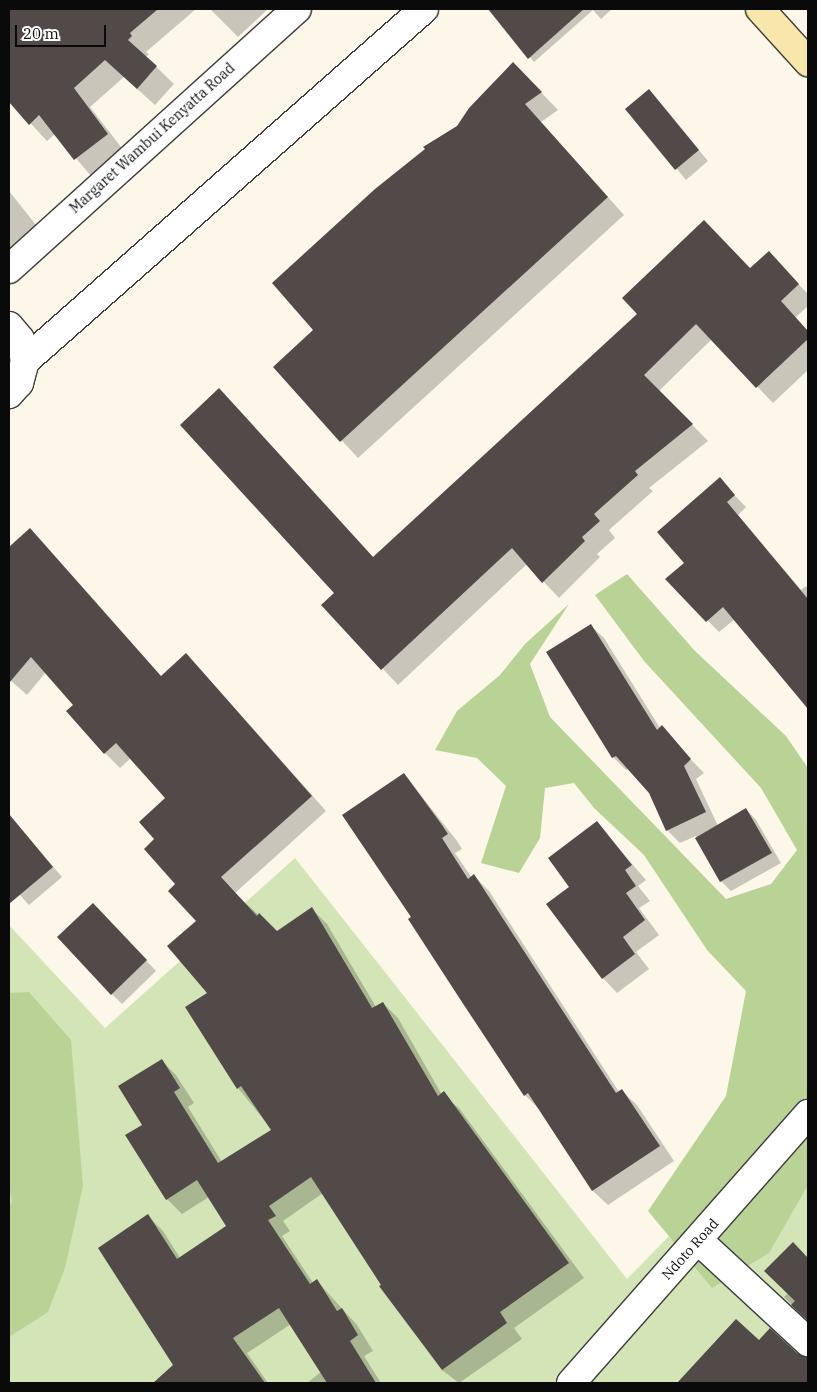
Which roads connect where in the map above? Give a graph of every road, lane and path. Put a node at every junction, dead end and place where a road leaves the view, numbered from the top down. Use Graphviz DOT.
graph roads {
  1 [pos="297,9"];
  2 [pos="424,9"];
  3 [pos="760,9"];
  4 [pos="808,62"];
  5 [pos="9,268"];
  6 [pos="9,326"];
  7 [pos="25,361"];
  8 [pos="9,394"];
  9 [pos="808,1114"];
  10 [pos="700,1241"];
  11 [pos="808,1342"];
  12 [pos="572,1383"];
  1 -- 5 [label="street, Margaret Wambui Kenyatta Road"];
  2 -- 7 [label="street"];
  3 -- 4 [label="main road"];
  6 -- 7 [label="street"];
  7 -- 8 [label="street"];
  9 -- 10 [label="street, Ndoto Road"];
  10 -- 11 [label="street"];
  10 -- 12 [label="street, Ndoto Road"];
}
